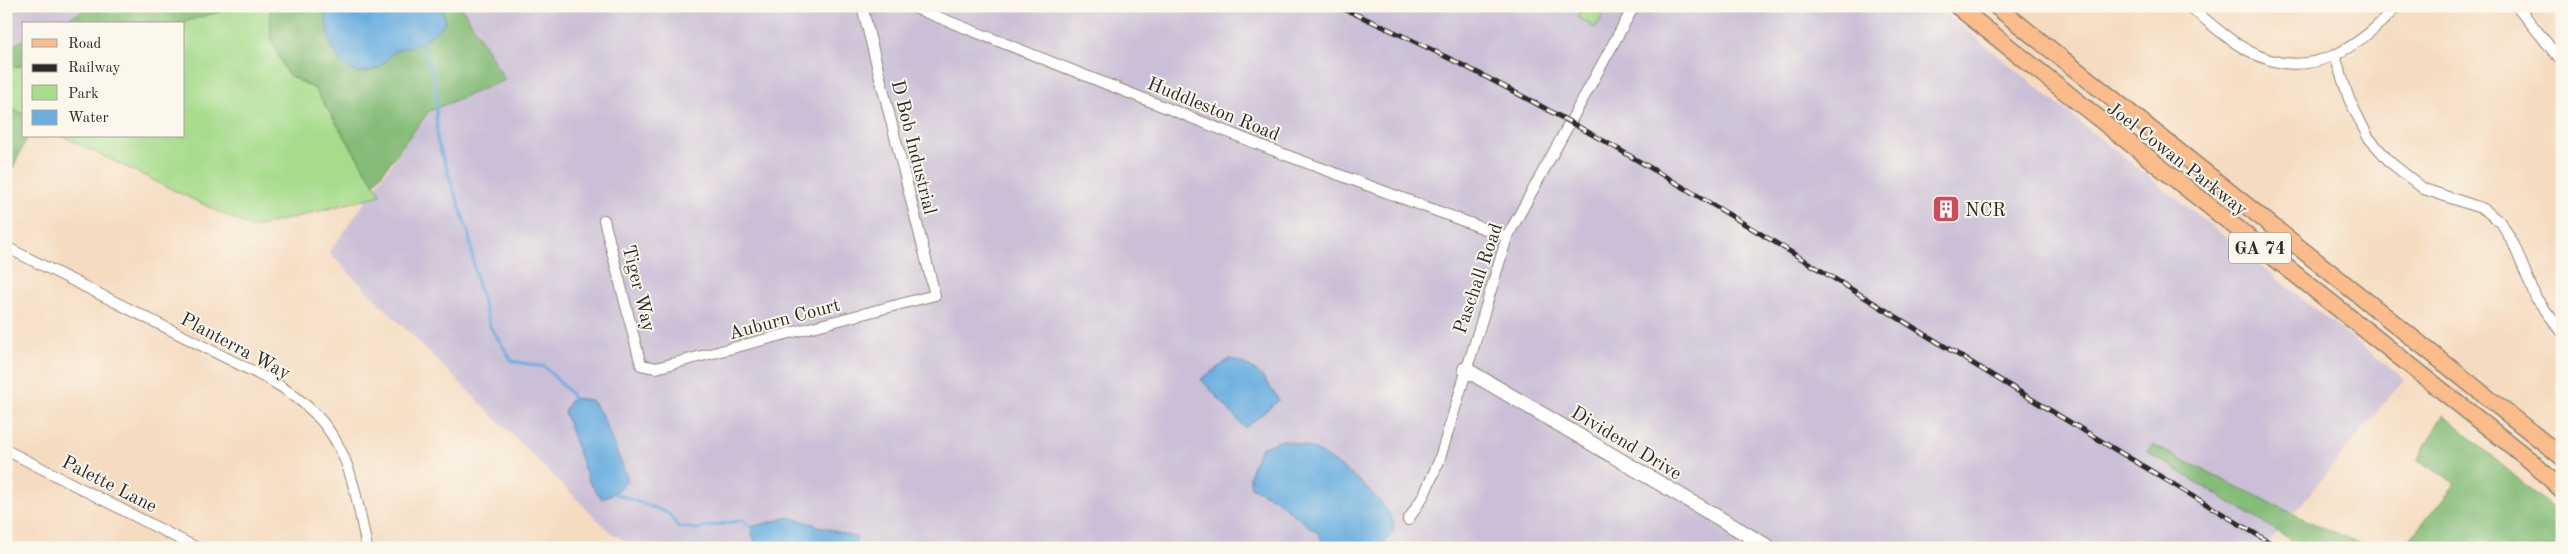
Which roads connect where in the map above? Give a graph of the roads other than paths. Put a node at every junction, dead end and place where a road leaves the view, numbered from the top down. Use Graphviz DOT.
graph roads {
  1 [pos="862,6"];
  2 [pos="910,6"];
  3 [pos="1634,6"];
  4 [pos="1957,6"];
  5 [pos="1996,6"];
  6 [pos="2190,6"];
  7 [pos="2397,6"];
  8 [pos="2517,6"];
  9 [pos="2335,56"];
  10 [pos="2562,62"];
  11 [pos="604,220"];
  12 [pos="1507,236"];
  13 [pos="6,246"];
  14 [pos="935,295"];
  15 [pos="2562,332"];
  16 [pos="641,365"];
  17 [pos="1465,369"];
  18 [pos="6,450"];
  19 [pos="2562,457"];
  20 [pos="2562,490"];
  21 [pos="1408,520"];
  22 [pos="197,548"];
  23 [pos="367,548"];
  24 [pos="1770,548"];
  1 -- 14 [label="street, D Bob Industrial"];
  2 -- 12 [label="street, Huddleston Road"];
  3 -- 12 [label="street, Paschall Road"];
  4 -- 20 [label="main road, Joel Cowan Parkway / GA 74"];
  5 -- 19 [label="main road, Joel Cowan Parkway / GA 74"];
  6 -- 9 [label="street"];
  7 -- 9 [label="street"];
  8 -- 10 [label="street"];
  9 -- 15 [label="street"];
  11 -- 16 [label="street, Tiger Way"];
  12 -- 17 [label="street, Paschall Road"];
  13 -- 23 [label="street, Planterra Way"];
  14 -- 16 [label="street, Auburn Court"];
  17 -- 21 [label="street, Paschall Road"];
  17 -- 24 [label="street, Dividend Drive"];
  18 -- 22 [label="street, Palette Lane"];
}
